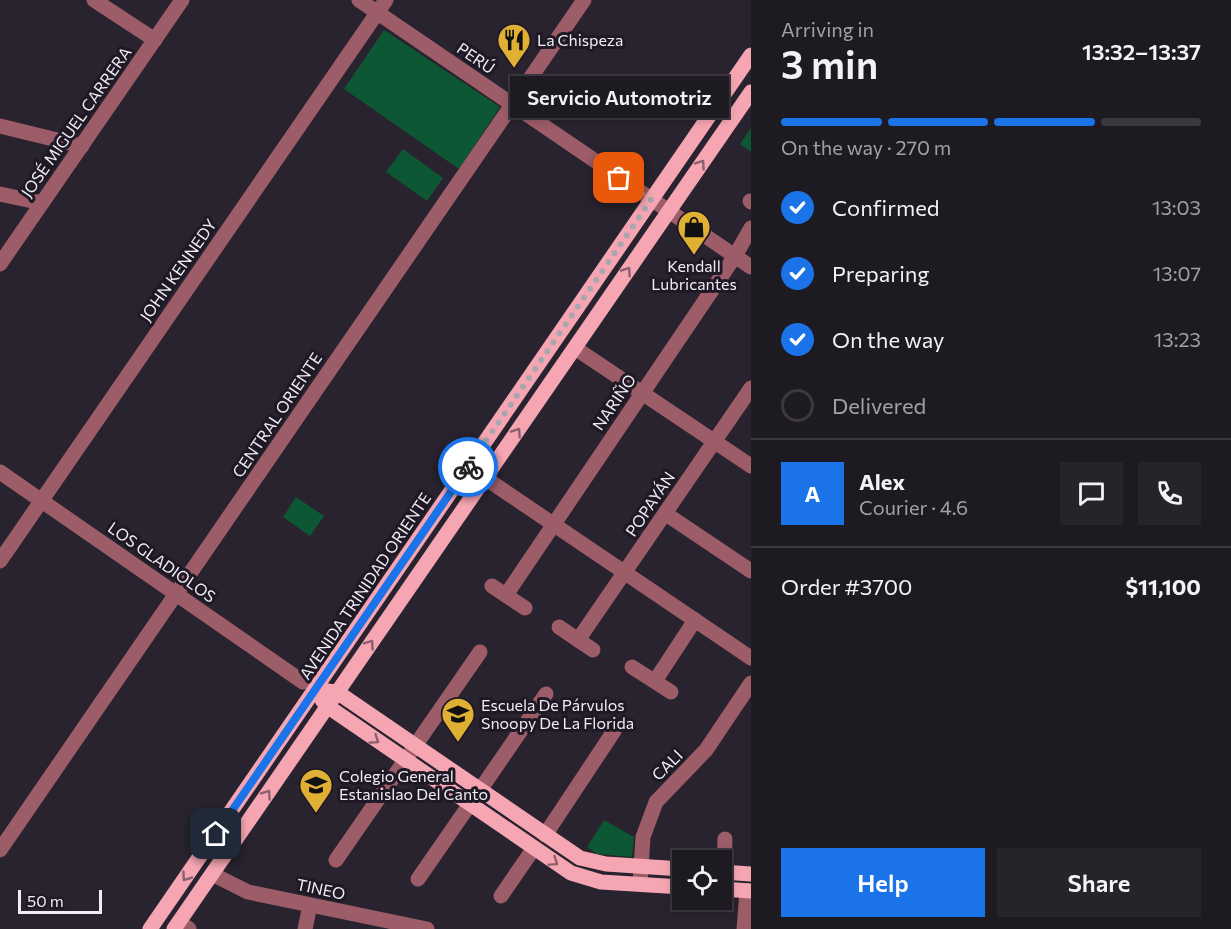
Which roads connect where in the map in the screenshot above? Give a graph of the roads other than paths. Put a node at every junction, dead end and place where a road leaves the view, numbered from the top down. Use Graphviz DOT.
graph roads {
  1 [pos="94,0"];
  2 [pos="182,0"];
  3 [pos="359,0"];
  4 [pos="584,0"];
  5 [pos="382,6"];
  6 [pos="155,40"];
  7 [pos="751,55"];
  8 [pos="751,92"];
  9 [pos="512,105"];
  10 [pos="0,126"];
  11 [pos="81,146"];
  12 [pos="0,194"];
  13 [pos="651,200"];
  14 [pos="42,203"];
  15 [pos="668,212"];
  16 [pos="751,228"];
  17 [pos="735,256"];
  18 [pos="0,264"];
  19 [pos="751,267"];
  20 [pos="575,348"];
  21 [pos="751,388"];
  22 [pos="642,393"];
  23 [pos="715,442"];
  24 [pos="751,466"];
  25 [pos="0,472"];
  26 [pos="485,478"];
  27 [pos="41,501"];
  28 [pos="666,514"];
  29 [pos="553,525"];
  30 [pos="0,561"];
  31 [pos="751,571"];
  32 [pos="625,573"];
  33 [pos="492,586"];
  34 [pos="176,594"];
  35 [pos="506,595"];
  36 [pos="525,608"];
  37 [pos="695,620"];
  38 [pos="559,627"];
  39 [pos="578,640"];
  40 [pos="593,650"];
  41 [pos="480,652"];
  42 [pos="751,658"];
  43 [pos="632,667"];
  44 [pos="654,681"];
  45 [pos="751,683"];
  46 [pos="309,686"];
  47 [pos="337,692"];
  48 [pos="671,692"];
  49 [pos="546,694"];
  50 [pos="327,706"];
  51 [pos="614,731"];
  52 [pos="415,746"];
  53 [pos="405,760"];
  54 [pos="480,790"];
  55 [pos="470,804"];
  56 [pos="545,835"];
  57 [pos="725,839"];
  58 [pos="534,848"];
  59 [pos="0,850"];
  60 [pos="724,850"];
  61 [pos="336,860"];
  62 [pos="641,867"];
  63 [pos="672,869"];
  64 [pos="732,873"];
  65 [pos="212,874"];
  66 [pos="751,874"];
  67 [pos="418,879"];
  68 [pos="640,884"];
  69 [pos="672,886"];
  70 [pos="732,890"];
  71 [pos="749,891"];
  72 [pos="501,896"];
  73 [pos="310,904"];
  74 [pos="367,923"];
  75 [pos="181,927"];
  76 [pos="150,929"];
  77 [pos="304,929"];
  78 [pos="427,929"];
  79 [pos="744,929"];
  1 -- 6 [label="street"];
  2 -- 6 [label="street, JOSÉ MIGUEL CARRERA"];
  3 -- 5 [label="street, PERÚ"];
  4 -- 9 [label="street, CENTRAL ORIENTE"];
  5 -- 9 [label="street, PERÚ"];
  5 -- 27 [label="street, JOHN KENNEDY"];
  6 -- 11 [label="street, JOSÉ MIGUEL CARRERA"];
  7 -- 13 [label="main road, AVENIDA TRINIDAD ORIENTE"];
  15 -- 8 [label="main road, one-way"];
  9 -- 13 [label="street, PERÚ"];
  9 -- 34 [label="street, CENTRAL ORIENTE"];
  10 -- 11 [label="street"];
  11 -- 14 [label="street, JOSÉ MIGUEL CARRERA"];
  12 -- 14 [label="street"];
  13 -- 15 [label="street, PERÚ"];
  13 -- 46 [label="main road, AVENIDA TRINIDAD ORIENTE"];
  14 -- 18 [label="street, JOSÉ MIGUEL CARRERA"];
  15 -- 17 [label="street, PERÚ"];
  20 -- 15 [label="main road, one-way"];
  16 -- 17 [label="street, NARIÑO"];
  17 -- 19 [label="street, PERÚ"];
  17 -- 22 [label="street, NARIÑO"];
  20 -- 22 [label="street"];
  26 -- 20 [label="main road, one-way"];
  21 -- 23 [label="street, POPAYÁN"];
  22 -- 23 [label="street"];
  22 -- 29 [label="street, NARIÑO"];
  23 -- 24 [label="street"];
  23 -- 28 [label="street, POPAYÁN"];
  25 -- 27 [label="street, LOS GLADIOLOS"];
  26 -- 29 [label="street"];
  47 -- 26 [label="main road, one-way"];
  27 -- 30 [label="street, JOHN KENNEDY"];
  27 -- 34 [label="street, LOS GLADIOLOS"];
  28 -- 31 [label="street"];
  28 -- 32 [label="street, POPAYÁN"];
  29 -- 32 [label="street"];
  29 -- 35 [label="street, NARIÑO"];
  32 -- 37 [label="street"];
  32 -- 39 [label="street, POPAYÁN"];
  33 -- 35 [label="street"];
  34 -- 46 [label="street, LOS GLADIOLOS"];
  34 -- 59 [label="street, CENTRAL ORIENTE"];
  35 -- 36 [label="street"];
  37 -- 42 [label="street"];
  37 -- 44 [label="street"];
  38 -- 39 [label="street"];
  39 -- 40 [label="street"];
  41 -- 52 [label="street"];
  43 -- 44 [label="street"];
  44 -- 48 [label="street"];
  45 -- 62 [label="street, CALI"];
  46 -- 47 [label="main road"];
  46 -- 50 [label="main road"];
  46 -- 76 [label="main road, AVENIDA TRINIDAD ORIENTE, one-way"];
  47 -- 50 [label="main road"];
  47 -- 52 [label="main road"];
  49 -- 54 [label="street"];
  50 -- 53 [label="main road, one-way"];
  65 -- 50 [label="main road, one-way"];
  51 -- 56 [label="street"];
  52 -- 53 [label="street"];
  52 -- 54 [label="main road"];
  53 -- 55 [label="main road"];
  53 -- 61 [label="street"];
  54 -- 56 [label="main road"];
  55 -- 58 [label="main road"];
  55 -- 67 [label="street"];
  56 -- 62 [label="main road"];
  57 -- 60 [label="street"];
  58 -- 68 [label="main road, one-way"];
  58 -- 72 [label="street"];
  62 -- 63 [label="main road"];
  62 -- 68 [label="street, CALI"];
  64 -- 66 [label="main road"];
  65 -- 73 [label="street, TINEO"];
  65 -- 75 [label="main road"];
  68 -- 69 [label="main road"];
  70 -- 71 [label="main road"];
  71 -- 79 [label="street"];
  73 -- 74 [label="street, TINEO"];
  73 -- 77 [label="street"];
  74 -- 78 [label="street, TINEO"];
}
